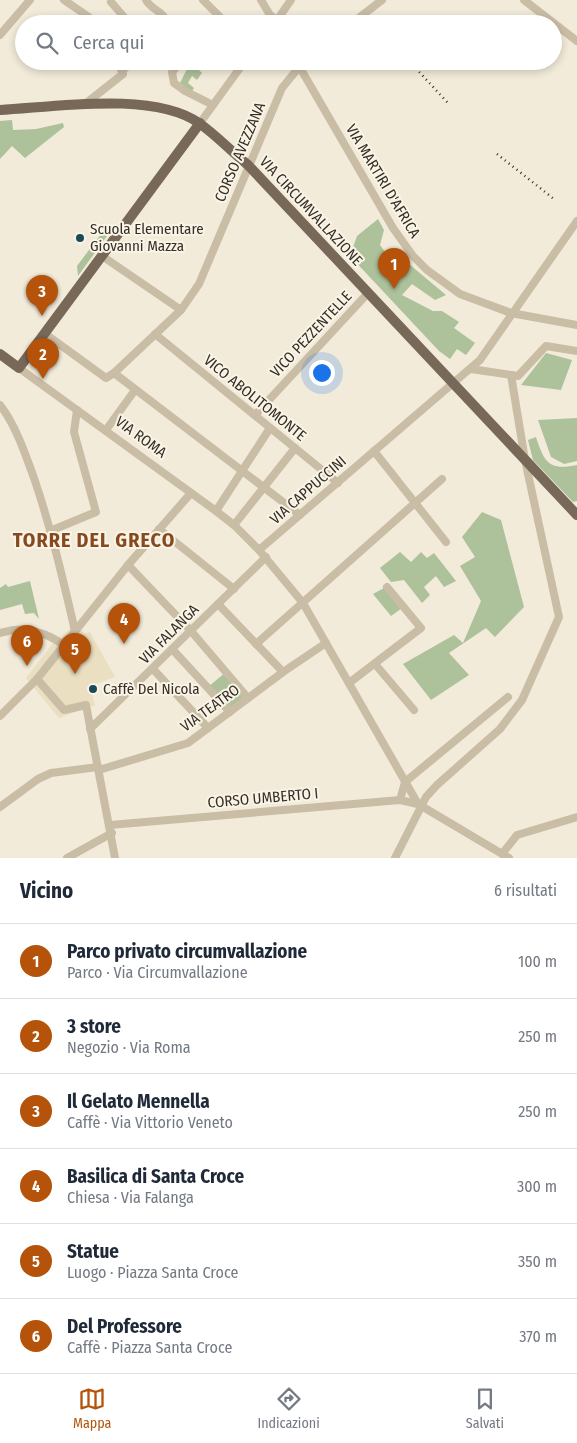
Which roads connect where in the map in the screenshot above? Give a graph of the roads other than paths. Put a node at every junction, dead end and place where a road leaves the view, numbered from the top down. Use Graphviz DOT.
graph roads {
  1 [pos="64,0"];
  2 [pos="146,0"];
  3 [pos="203,0"];
  4 [pos="261,0"];
  5 [pos="291,0"];
  6 [pos="382,0"];
  7 [pos="524,0"];
  8 [pos="26,2"];
  9 [pos="111,2"];
  10 [pos="16,15"];
  11 [pos="85,15"];
  12 [pos="122,15"];
  13 [pos="163,15"];
  14 [pos="217,15"];
  15 [pos="270,15"];
  16 [pos="282,15"];
  17 [pos="363,15"];
  18 [pos="543,15"];
  19 [pos="15,16"];
  20 [pos="562,29"];
  21 [pos="0,35"];
  22 [pos="577,41"];
  23 [pos="123,70"];
  24 [pos="174,70"];
  25 [pos="238,70"];
  26 [pos="297,70"];
  27 [pos="305,70"];
  28 [pos="83,105"];
  29 [pos="213,105"];
  30 [pos="0,110"];
  31 [pos="200,123"];
  32 [pos="248,165"];
  33 [pos="577,220"];
  34 [pos="102,256"];
  35 [pos="368,293"];
  36 [pos="180,310"];
  37 [pos="511,313"];
  38 [pos="577,326"];
  39 [pos="44,333"];
  40 [pos="155,334"];
  41 [pos="577,352"];
  42 [pos="0,354"];
  43 [pos="19,368"];
  44 [pos="471,369"];
  45 [pos="114,373"];
  46 [pos="511,375"];
  47 [pos="454,385"];
  48 [pos="135,390"];
  49 [pos="0,405"];
  50 [pos="77,410"];
  51 [pos="7,414"];
  52 [pos="255,415"];
  53 [pos="0,421"];
  54 [pos="270,428"];
  55 [pos="106,430"];
  56 [pos="295,448"];
  57 [pos="374,451"];
  58 [pos="525,460"];
  59 [pos="243,472"];
  60 [pos="442,479"];
  61 [pos="338,483"];
  62 [pos="264,489"];
  63 [pos="192,493"];
  64 [pos="415,503"];
  65 [pos="216,511"];
  66 [pos="300,515"];
  67 [pos="577,515"];
  68 [pos="234,525"];
  69 [pos="159,529"];
  70 [pos="50,531"];
  71 [pos="446,542"];
  72 [pos="259,550"];
  73 [pos="266,557"];
  74 [pos="128,565"];
  75 [pos="386,587"];
  76 [pos="234,589"];
  77 [pos="303,603"];
  78 [pos="218,604"];
  79 [pos="75,631"];
  80 [pos="191,631"];
  81 [pos="0,633"];
  82 [pos="326,643"];
  83 [pos="256,644"];
  84 [pos="62,645"];
  85 [pos="173,650"];
  86 [pos="375,664"];
  87 [pos="153,669"];
  88 [pos="283,672"];
  89 [pos="37,679"];
  90 [pos="349,683"];
  91 [pos="508,697"];
  92 [pos="248,698"];
  93 [pos="414,710"];
  94 [pos="230,712"];
  95 [pos="0,716"];
  96 [pos="208,728"];
  97 [pos="90,729"];
  98 [pos="99,768"];
  99 [pos="405,782"];
  100 [pos="400,800"];
  101 [pos="420,806"];
  102 [pos="0,807"];
  103 [pos="577,817"];
  104 [pos="111,829"];
  105 [pos="81,854"];
  106 [pos="505,857"];
  107 [pos="67,858"];
  108 [pos="115,858"];
  109 [pos="395,858"];
  1 -- 11 [label="street"];
  2 -- 13 [label="street"];
  3 -- 14 [label="street"];
  4 -- 15 [label="street"];
  5 -- 16 [label="street"];
  6 -- 17 [label="street"];
  7 -- 18 [label="street"];
  8 -- 10 [label="street"];
  9 -- 12 [label="street"];
  19 -- 21 [label="street"];
  20 -- 22 [label="street"];
  23 -- 28 [label="street"];
  24 -- 29 [label="street"];
  25 -- 29 [label="street"];
  26 -- 32 [label="street, CORSO AVEZZANA"];
  27 -- 37 [label="street, VIA MARTIRI D'AFRICA"];
  28 -- 30 [label="main road, VIA CIRCUMVALLAZIONE"];
  28 -- 31 [label="main road, VIA CIRCUMVALLAZIONE"];
  29 -- 31 [label="street"];
  31 -- 32 [label="main road, VIA CIRCUMVALLAZIONE"];
  31 -- 34 [label="main road"];
  32 -- 35 [label="main road, VIA CIRCUMVALLAZIONE"];
  32 -- 36 [label="street, CORSO AVEZZANA"];
  33 -- 37 [label="street, VIA CAPPUCCINI"];
  34 -- 36 [label="street"];
  34 -- 39 [label="main road"];
  35 -- 47 [label="main road, VIA CIRCUMVALLAZIONE"];
  35 -- 52 [label="street, VICO PEZZENTELLE"];
  36 -- 40 [label="street, CORSO AVEZZANA"];
  37 -- 38 [label="street, VIA MARTIRI D'AFRICA"];
  37 -- 44 [label="street, VIA CAPPUCCINI"];
  39 -- 43 [label="main road"];
  39 -- 45 [label="street"];
  40 -- 45 [label="street, CORSO AVEZZANA"];
  40 -- 52 [label="street, VICO ABOLITOMONTE"];
  41 -- 46 [label="street"];
  42 -- 43 [label="main road, VIA ROMA"];
  43 -- 50 [label="street, VIA ROMA"];
  44 -- 46 [label="street"];
  44 -- 47 [label="street, VIA CAPPUCCINI"];
  45 -- 48 [label="street"];
  46 -- 58 [label="street"];
  47 -- 57 [label="street, VIA CAPPUCCINI"];
  47 -- 58 [label="main road, VIA CIRCUMVALLAZIONE"];
  48 -- 55 [label="street"];
  48 -- 59 [label="street"];
  49 -- 51 [label="street"];
  50 -- 55 [label="street, VIA ROMA"];
  50 -- 70 [label="street"];
  51 -- 53 [label="street"];
  51 -- 70 [label="street"];
  52 -- 54 [label="street, VICO ABOLITOMONTE"];
  54 -- 56 [label="street, VICO ABOLITOMONTE"];
  54 -- 59 [label="street"];
  55 -- 63 [label="street, VIA ROMA"];
  56 -- 61 [label="street, VICO ABOLITOMONTE"];
  56 -- 62 [label="street"];
  57 -- 61 [label="street, VIA CAPPUCCINI"];
  57 -- 64 [label="street"];
  58 -- 67 [label="main road, VIA CIRCUMVALLAZIONE"];
  58 -- 101 [label="street"];
  59 -- 62 [label="street"];
  59 -- 65 [label="street"];
  60 -- 64 [label="street"];
  61 -- 66 [label="street, VIA CAPPUCCINI"];
  62 -- 66 [label="street"];
  62 -- 68 [label="street"];
  63 -- 65 [label="street, VIA ROMA"];
  63 -- 69 [label="street"];
  64 -- 71 [label="street"];
  64 -- 77 [label="street"];
  65 -- 68 [label="street, VIA ROMA"];
  66 -- 72 [label="street, VIA CAPPUCCINI"];
  68 -- 72 [label="street, VIA ROMA"];
  69 -- 74 [label="street"];
  69 -- 76 [label="street"];
  70 -- 79 [label="street"];
  72 -- 73 [label="street, VIA ROMA"];
  73 -- 76 [label="street, VIA FALANGA"];
  73 -- 77 [label="street, VIA ROMA"];
  74 -- 79 [label="street"];
  74 -- 80 [label="street"];
  75 -- 86 [label="street"];
  76 -- 78 [label="street, VIA FALANGA"];
  77 -- 82 [label="street, VIA ROMA"];
  77 -- 83 [label="street"];
  78 -- 80 [label="street, VIA FALANGA"];
  78 -- 83 [label="street"];
  79 -- 84 [label="street"];
  80 -- 85 [label="street, VIA FALANGA"];
  80 -- 92 [label="street"];
  81 -- 84 [label="street"];
  82 -- 88 [label="street, VIA TEATRO"];
  82 -- 90 [label="street, VIA ROMA"];
  83 -- 88 [label="street"];
  84 -- 89 [label="street"];
  85 -- 87 [label="street, VIA FALANGA"];
  85 -- 94 [label="street"];
  86 -- 90 [label="street"];
  86 -- 93 [label="street"];
  87 -- 96 [label="street"];
  87 -- 97 [label="street, VIA FALANGA"];
  88 -- 92 [label="street, VIA TEATRO"];
  89 -- 95 [label="street"];
  89 -- 97 [label="street"];
  90 -- 99 [label="street, VIA ROMA"];
  91 -- 99 [label="street"];
  92 -- 94 [label="street, VIA TEATRO"];
  94 -- 96 [label="street, VIA TEATRO"];
  96 -- 98 [label="street, VIA TEATRO"];
  97 -- 98 [label="street"];
  98 -- 102 [label="street, VIA TEATRO"];
  98 -- 104 [label="street"];
  99 -- 100 [label="street"];
  99 -- 101 [label="street, VIA ROMA"];
  100 -- 101 [label="street, CORSO UMBERTO I"];
  100 -- 104 [label="street, CORSO UMBERTO I"];
  101 -- 106 [label="street"];
  101 -- 109 [label="street"];
  103 -- 106 [label="street"];
  104 -- 105 [label="street"];
  104 -- 108 [label="street"];
  105 -- 107 [label="street"];
}
